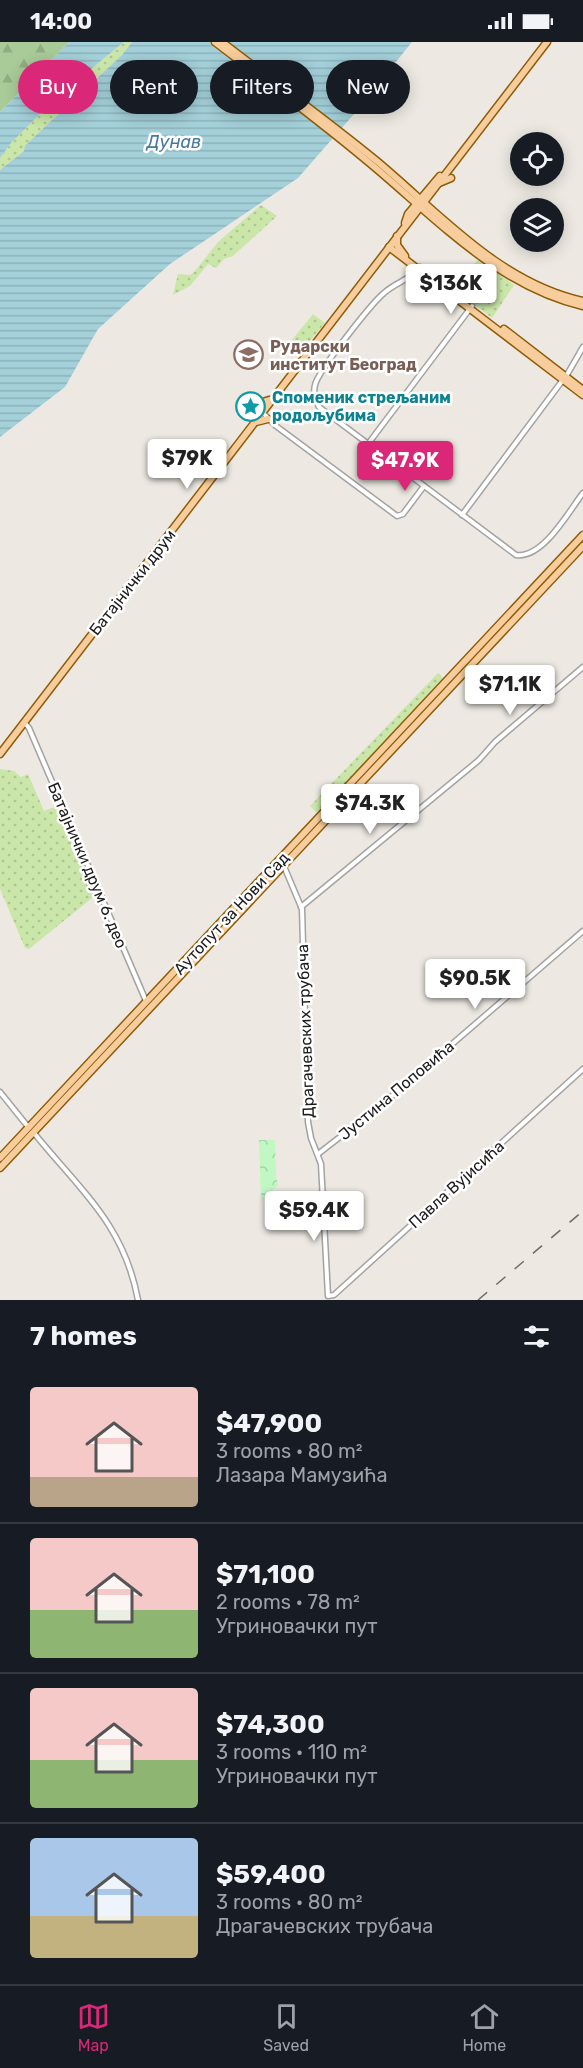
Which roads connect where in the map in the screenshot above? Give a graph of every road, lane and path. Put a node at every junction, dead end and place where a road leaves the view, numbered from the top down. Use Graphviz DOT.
graph roads {
  1 [pos="215,42"];
  2 [pos="222,42"];
  3 [pos="547,42"];
  4 [pos="354,146"];
  5 [pos="443,175"];
  6 [pos="451,178"];
  7 [pos="438,183"];
  8 [pos="430,189"];
  9 [pos="406,190"];
  10 [pos="420,203"];
  11 [pos="431,214"];
  12 [pos="410,215"];
  13 [pos="397,236"];
  14 [pos="389,246"];
  15 [pos="479,251"];
  16 [pos="397,254"];
  17 [pos="382,256"];
  18 [pos="405,256"];
  19 [pos="419,268"];
  20 [pos="412,278"];
  21 [pos="429,278"];
  22 [pos="583,301"];
  23 [pos="583,306"];
  24 [pos="471,307"];
  25 [pos="583,347"];
  26 [pos="565,378"];
  27 [pos="583,390"];
  28 [pos="583,395"];
  29 [pos="270,400"];
  30 [pos="258,404"];
  31 [pos="262,410"];
  32 [pos="268,417"];
  33 [pos="253,423"];
  34 [pos="368,444"];
  35 [pos="424,486"];
  36 [pos="583,493"];
  37 [pos="462,514"];
  38 [pos="583,535"];
  39 [pos="583,546"];
  40 [pos="583,667"];
  41 [pos="24,722"];
  42 [pos="0,754"];
  43 [pos="281,859"];
  44 [pos="283,867"];
  45 [pos="301,907"];
  46 [pos="583,931"];
  47 [pos="147,1003"];
  48 [pos="150,1010"];
  49 [pos="583,1069"];
  50 [pos="0,1092"];
  51 [pos="31,1131"];
  52 [pos="318,1154"];
  53 [pos="0,1158"];
  54 [pos="0,1168"];
  55 [pos="328,1296"];
  56 [pos="138,1300"];
  1 -- 4 [label="main road"];
  2 -- 4 [label="main road"];
  3 -- 5 [label="main road"];
  4 -- 9 [label="main road"];
  5 -- 7 [label="main road"];
  5 -- 8 [label="main road"];
  6 -- 7 [label="main road"];
  7 -- 8 [label="main road"];
  8 -- 9 [label="main road"];
  8 -- 10 [label="main road, Батајнички друм"];
  8 -- 11 [label="main road"];
  9 -- 10 [label="main road"];
  9 -- 12 [label="main road"];
  10 -- 11 [label="main road"];
  10 -- 12 [label="main road, Батајнички друм"];
  11 -- 12 [label="main road"];
  11 -- 15 [label="main road"];
  12 -- 13 [label="main road, Батајнички друм"];
  13 -- 14 [label="main road, Батајнички друм"];
  13 -- 18 [label="main road"];
  14 -- 16 [label="main road"];
  14 -- 17 [label="main road, Батајнички друм"];
  14 -- 18 [label="main road"];
  15 -- 22 [label="main road"];
  15 -- 23 [label="main road"];
  16 -- 17 [label="main road"];
  16 -- 19 [label="main road"];
  17 -- 29 [label="main road, Батајнички друм"];
  18 -- 19 [label="main road"];
  19 -- 20 [label="main road"];
  19 -- 21 [label="main road"];
  19 -- 24 [label="main road"];
  20 -- 21 [label="main road"];
  20 -- 34 [label="street"];
  21 -- 24 [label="main road"];
  24 -- 26 [label="main road"];
  24 -- 34 [label="street"];
  25 -- 26 [label="street"];
  26 -- 27 [label="main road"];
  26 -- 28 [label="main road"];
  26 -- 37 [label="street"];
  29 -- 30 [label="main road"];
  29 -- 31 [label="main road, Батајнички друм"];
  29 -- 32 [label="main road"];
  31 -- 32 [label="street"];
  31 -- 33 [label="main road, Батајнички друм"];
  32 -- 33 [label="main road"];
  32 -- 35 [label="street"];
  33 -- 41 [label="main road, Батајнички друм"];
  34 -- 35 [label="street"];
  35 -- 37 [label="street"];
  36 -- 37 [label="street"];
  38 -- 43 [label="main road, Аутопут за Нови Сад"];
  39 -- 44 [label="main road, Аутопут за Нови Сад"];
  40 -- 45 [label="street"];
  41 -- 42 [label="main road, Батајнички друм"];
  41 -- 47 [label="street, Батајнички друм 6. део"];
  43 -- 44 [label="street"];
  43 -- 47 [label="main road, Аутопут за Нови Сад"];
  44 -- 45 [label="street"];
  44 -- 48 [label="main road, Аутопут за Нови Сад"];
  45 -- 52 [label="street, Драгачевских трубача"];
  46 -- 52 [label="street, Јустина Поповића"];
  47 -- 48 [label="street, Батајнички друм 6. део"];
  47 -- 51 [label="main road, Аутопут за Нови Сад"];
  48 -- 51 [label="main road, Аутопут за Нови Сад"];
  49 -- 55 [label="street, Павла Вујисића"];
  50 -- 51 [label="street"];
  51 -- 53 [label="main road, Аутопут за Нови Сад"];
  51 -- 54 [label="main road, Аутопут за Нови Сад"];
  51 -- 56 [label="street"];
  52 -- 55 [label="street, Драгачевских трубача"];
}
